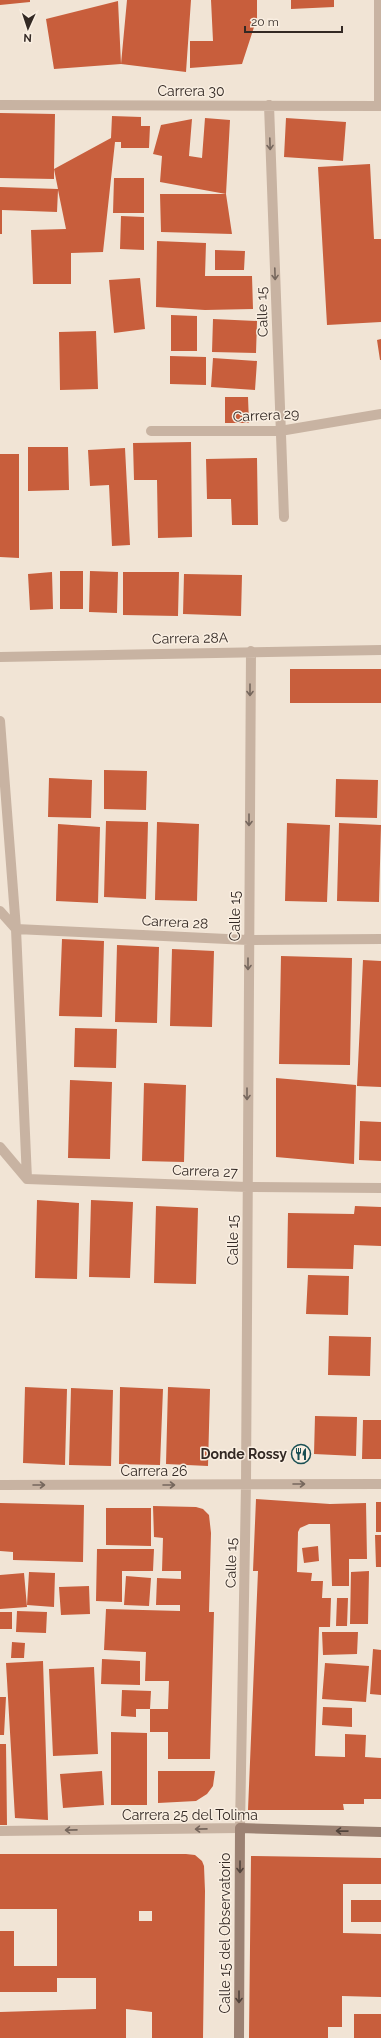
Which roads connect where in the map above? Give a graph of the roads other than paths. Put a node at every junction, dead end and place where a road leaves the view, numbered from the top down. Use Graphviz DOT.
graph roads {
  1 [pos="379,0"];
  2 [pos="0,105"];
  3 [pos="269,105"];
  4 [pos="380,106"];
  5 [pos="381,414"];
  6 [pos="151,431"];
  7 [pos="280,431"];
  8 [pos="284,517"];
  9 [pos="381,650"];
  10 [pos="251,651"];
  11 [pos="0,657"];
  12 [pos="0,721"];
  13 [pos="0,911"];
  14 [pos="16,929"];
  15 [pos="381,939"];
  16 [pos="248,940"];
  17 [pos="0,1147"];
  18 [pos="27,1179"];
  19 [pos="247,1187"];
  20 [pos="381,1188"];
  21 [pos="246,1484"];
  22 [pos="381,1484"];
  23 [pos="0,1485"];
  24 [pos="240,1828"];
  25 [pos="0,1831"];
  26 [pos="381,1832"];
  27 [pos="239,2038"];
  1 -- 4 [label="street"];
  2 -- 3 [label="street, Carrera 30"];
  3 -- 4 [label="street, Carrera 30"];
  3 -- 7 [label="street, Calle 15, one-way"];
  5 -- 7 [label="street, Carrera 29"];
  6 -- 7 [label="street, Carrera 29"];
  7 -- 8 [label="street, Calle 15"];
  9 -- 10 [label="street, Carrera 28A"];
  10 -- 11 [label="street, Carrera 28A"];
  10 -- 16 [label="street, Calle 15, one-way"];
  12 -- 14 [label="street"];
  13 -- 14 [label="street"];
  14 -- 16 [label="street, Carrera 28"];
  14 -- 18 [label="street"];
  15 -- 16 [label="street, Carrera 28"];
  16 -- 19 [label="street, Calle 15, one-way"];
  17 -- 18 [label="street"];
  18 -- 19 [label="street, Carrera 27"];
  19 -- 20 [label="street, Carrera 27"];
  19 -- 21 [label="street, Calle 15"];
  21 -- 22 [label="street, Carrera 26, one-way"];
  23 -- 21 [label="street, Carrera 26, one-way"];
  21 -- 24 [label="street, Calle 15"];
  24 -- 25 [label="street, Carrera 25 del Tolima, one-way"];
  26 -- 24 [label="street, Carrera 25 del Tolima, one-way"];
  24 -- 27 [label="street, Calle 15 del Observatorio, one-way"];
}
